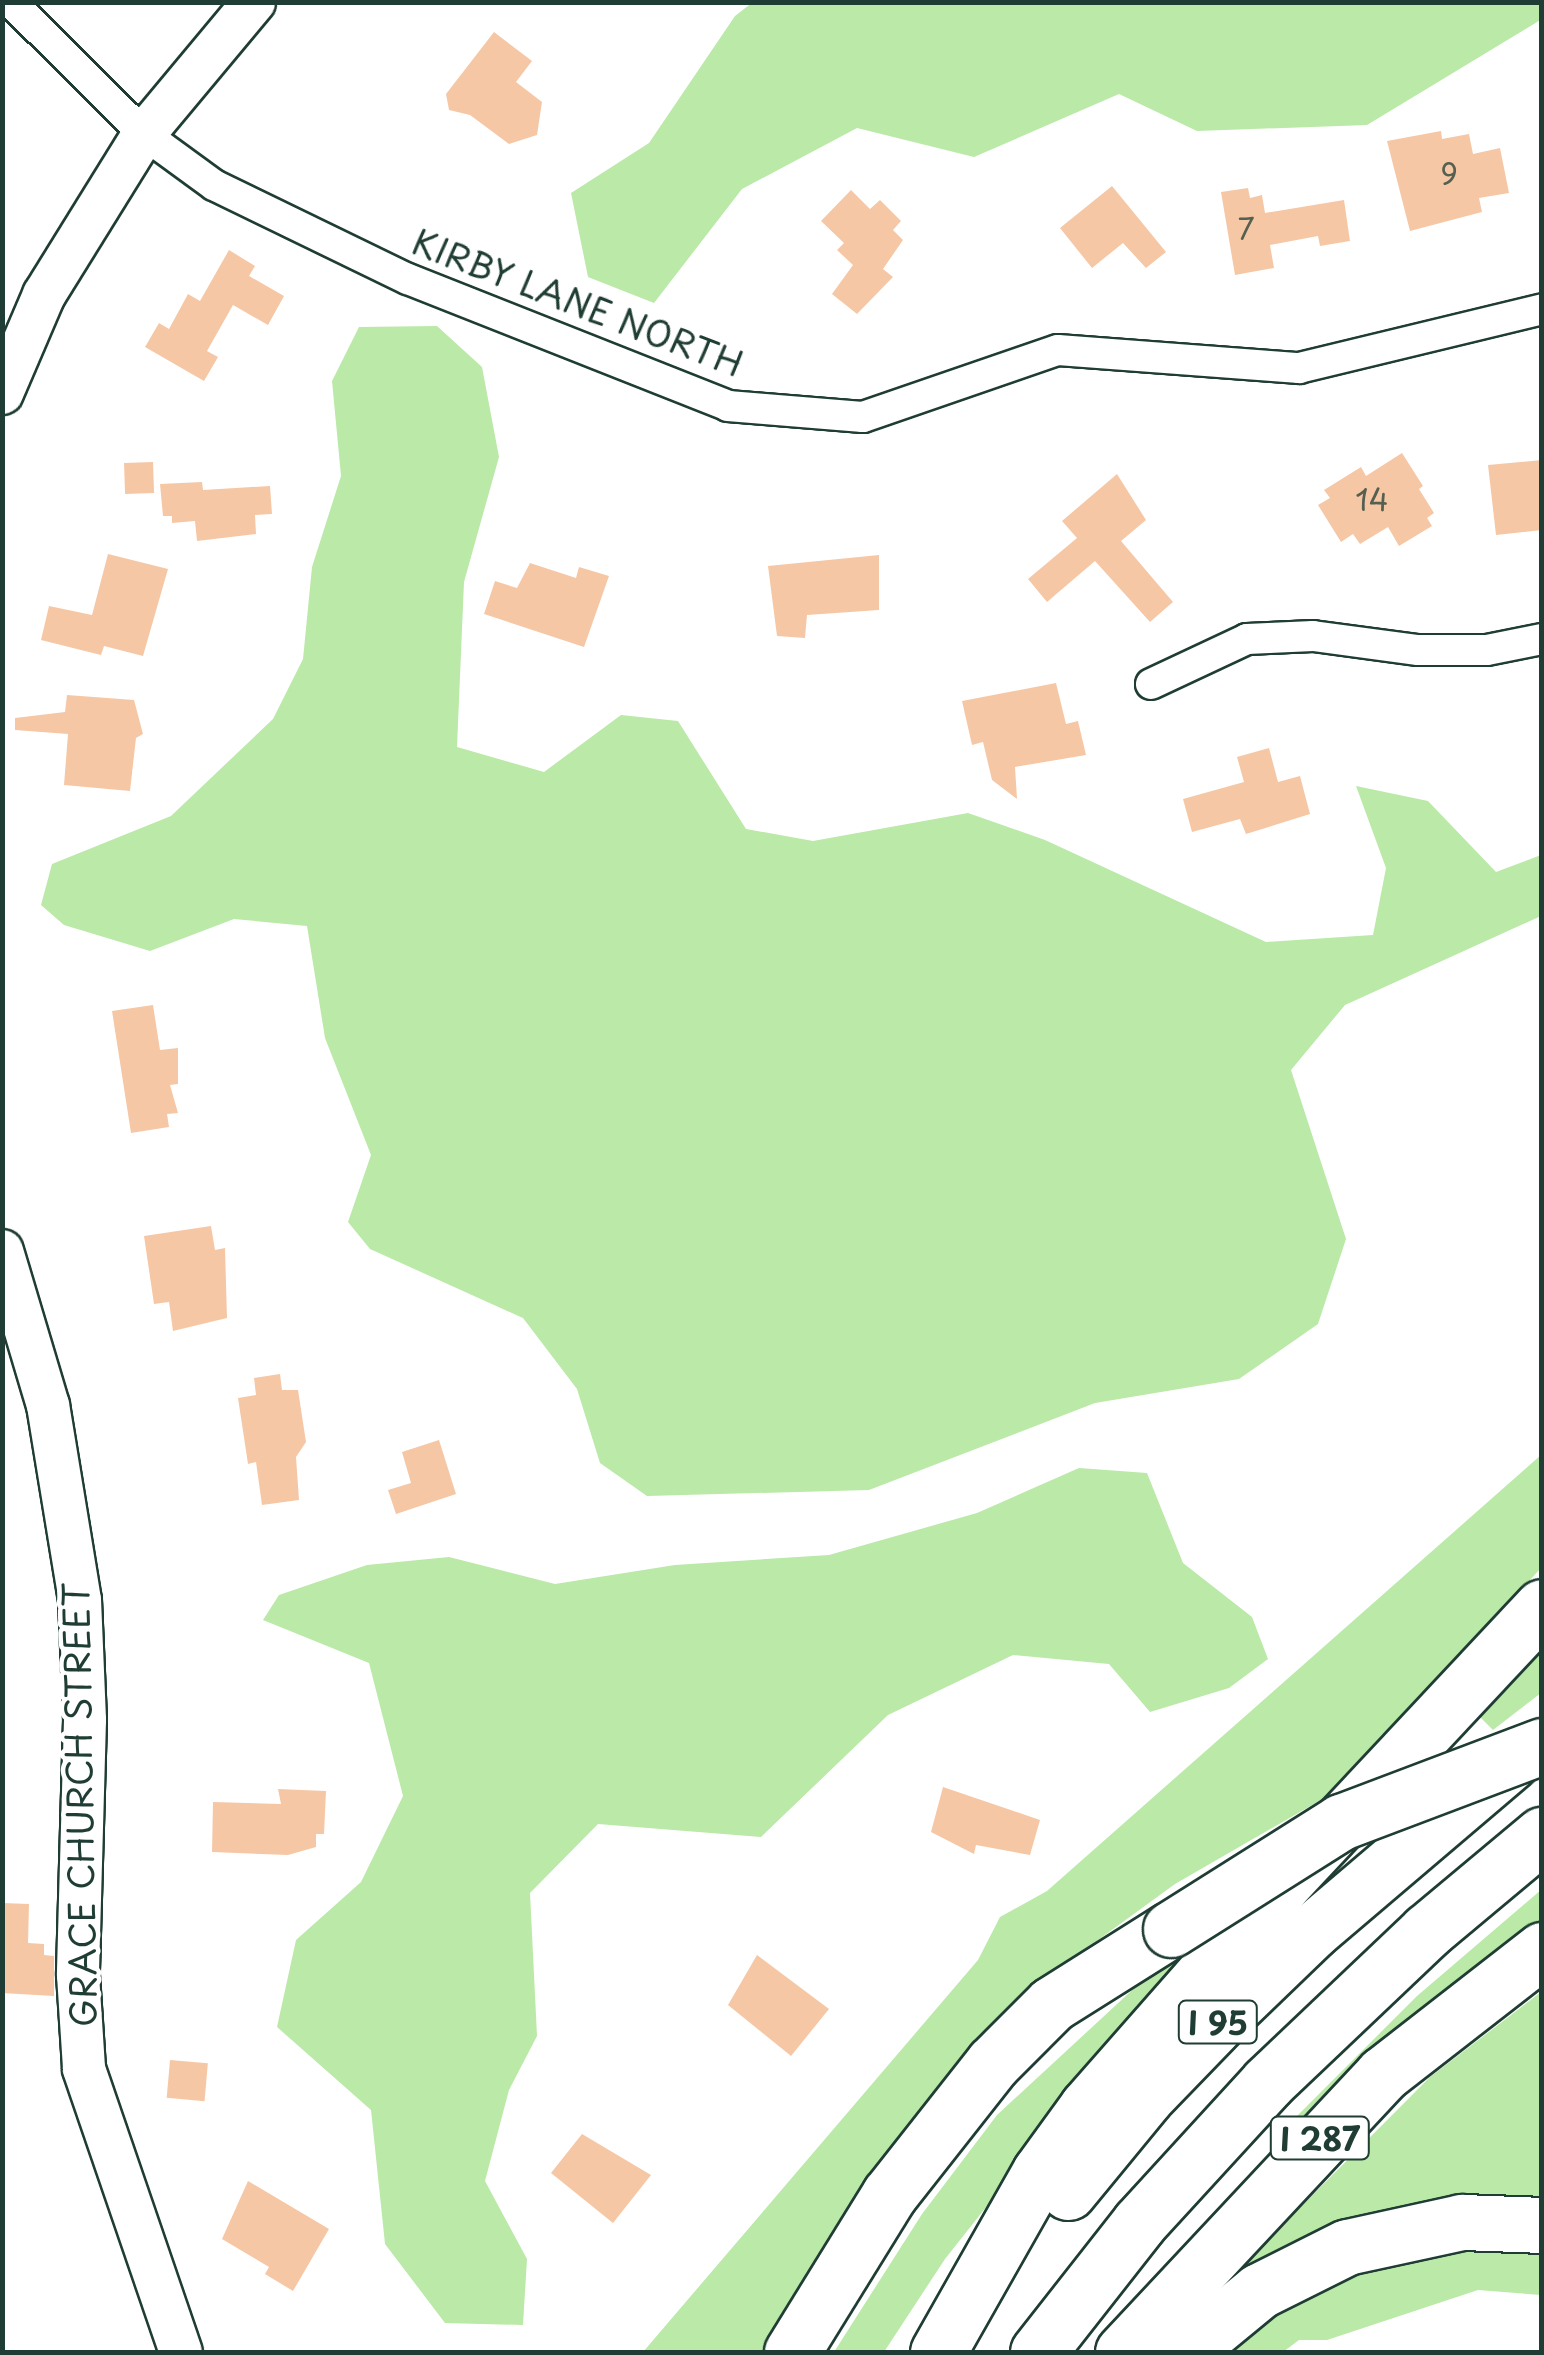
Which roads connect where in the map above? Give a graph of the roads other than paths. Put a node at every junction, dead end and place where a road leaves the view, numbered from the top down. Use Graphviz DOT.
graph roads {
  1 [pos="11,2"];
  2 [pos="254,2"];
  3 [pos="144,134"];
  4 [pos="1542,309"];
  5 [pos="2,393"];
  6 [pos="1542,639"];
  7 [pos="1151,684"];
  8 [pos="3,1252"];
  9 [pos="1542,1607"];
  10 [pos="1542,1742"];
  11 [pos="1542,1835"];
  12 [pos="1542,1950"];
  13 [pos="1542,2226"];
  14 [pos="181,2352"];
  15 [pos="792,2352"];
  16 [pos="940,2352"];
  17 [pos="1038,2352"];
  18 [pos="1123,2352"];
  19 [pos="1185,2352"];
  1 -- 3 [label="street, KIRBY LANE NORTH"];
  2 -- 3 [label="street"];
  3 -- 4 [label="street, KIRBY LANE NORTH"];
  3 -- 5 [label="street"];
  6 -- 7 [label="street"];
  8 -- 14 [label="street, GRACE CHURCH STREET"];
  9 -- 16 [label="highway"];
  10 -- 15 [label="highway, bridge"];
  10 -- 16 [label="highway, I 95"];
  11 -- 17 [label="highway, I 95"];
  12 -- 18 [label="highway, I 287"];
  13 -- 19 [label="highway"];
}
